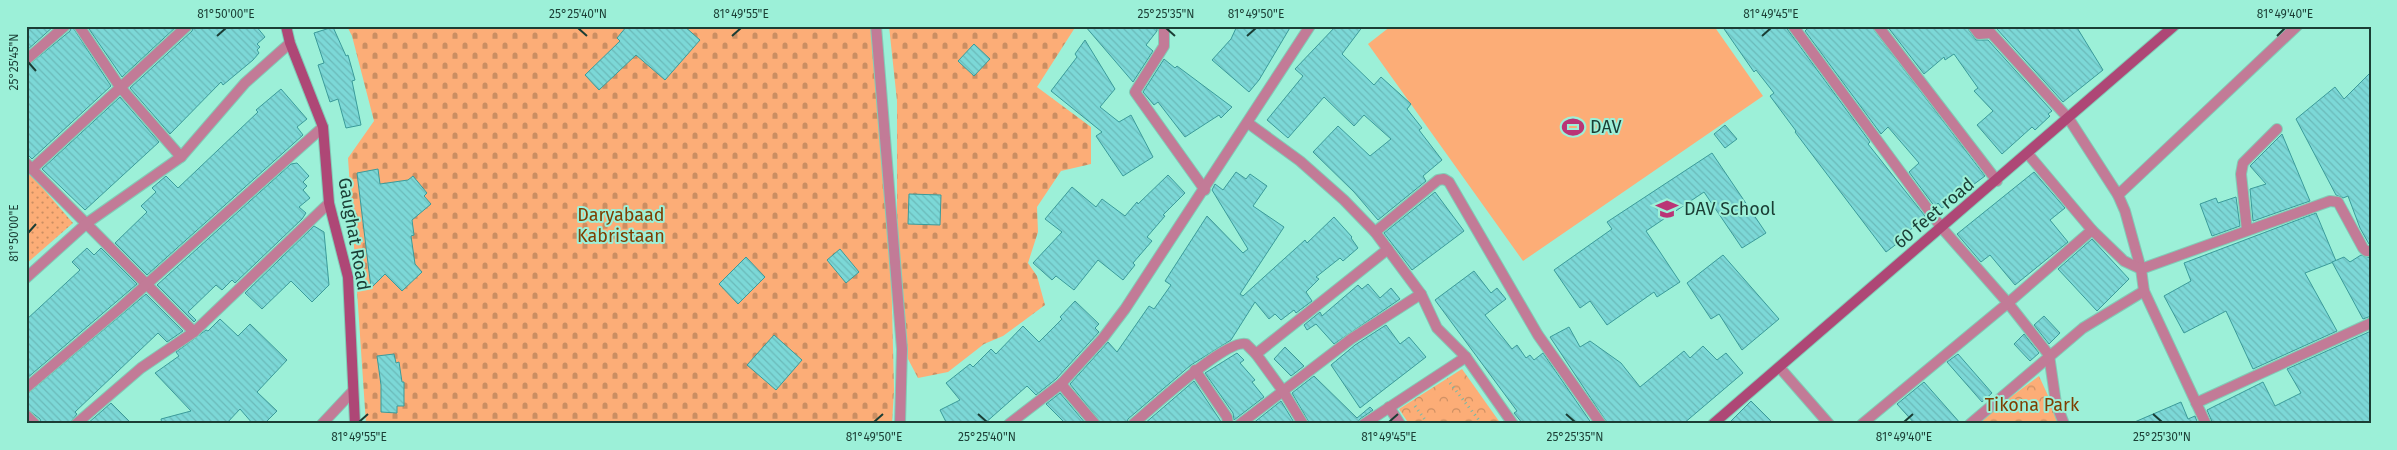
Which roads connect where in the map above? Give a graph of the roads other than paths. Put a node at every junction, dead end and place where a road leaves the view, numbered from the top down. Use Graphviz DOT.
graph roads {
  1 [pos="65,26"];
  2 [pos="80,26"];
  3 [pos="187,26"];
  4 [pos="286,26"];
  5 [pos="876,26"];
  6 [pos="1164,26"];
  7 [pos="1310,26"];
  8 [pos="1793,26"];
  9 [pos="1878,26"];
  10 [pos="1973,26"];
  11 [pos="2174,26"];
  12 [pos="2297,26"];
  13 [pos="290,43"];
  14 [pos="26,60"];
  15 [pos="120,87"];
  16 [pos="2069,119"];
  17 [pos="1248,123"];
  18 [pos="323,127"];
  19 [pos="2277,129"];
  20 [pos="2028,154"];
  21 [pos="181,157"];
  22 [pos="29,166"];
  23 [pos="1997,181"];
  24 [pos="1205,190"];
  25 [pos="2118,195"];
  26 [pos="329,203"];
  27 [pos="87,223"];
  28 [pos="1941,227"];
  29 [pos="2092,230"];
  30 [pos="2246,230"];
  31 [pos="1375,232"];
  32 [pos="1388,249"];
  33 [pos="2371,251"];
  34 [pos="2141,269"];
  35 [pos="26,278"];
  36 [pos="145,284"];
  37 [pos="2144,292"];
  38 [pos="1421,294"];
  39 [pos="2008,303"];
  40 [pos="2371,324"];
  41 [pos="194,332"];
  42 [pos="1256,354"];
  43 [pos="2049,355"];
  44 [pos="1466,357"];
  45 [pos="1780,368"];
  46 [pos="1195,370"];
  47 [pos="1061,384"];
  48 [pos="26,388"];
  49 [pos="1283,391"];
  50 [pos="352,392"];
  51 [pos="2196,403"];
  52 [pos="1389,407"];
  53 [pos="26,415"];
  54 [pos="34,424"];
  55 [pos="76,424"];
  56 [pos="322,424"];
  57 [pos="355,424"];
  58 [pos="900,424"];
  59 [pos="1009,424"];
  60 [pos="1094,424"];
  61 [pos="1133,424"];
  62 [pos="1228,424"];
  63 [pos="1240,424"];
  64 [pos="1303,424"];
  65 [pos="1364,424"];
  66 [pos="1400,424"];
  67 [pos="1513,424"];
  68 [pos="1601,424"];
  69 [pos="1713,424"];
  70 [pos="1830,424"];
  71 [pos="1862,424"];
  72 [pos="1970,424"];
  73 [pos="2064,424"];
  74 [pos="2206,424"];
  1 -- 14 [label="street"];
  2 -- 15 [label="street"];
  3 -- 15 [label="street"];
  4 -- 13 [label="street, Gaughat Road"];
  5 -- 58 [label="street"];
  6 -- 24 [label="street"];
  7 -- 17 [label="street"];
  8 -- 28 [label="street"];
  9 -- 23 [label="street"];
  10 -- 16 [label="street"];
  11 -- 16 [label="street, 60 feet road"];
  12 -- 25 [label="street"];
  13 -- 18 [label="street, Gaughat Road"];
  13 -- 21 [label="street"];
  15 -- 21 [label="street"];
  15 -- 22 [label="street"];
  16 -- 20 [label="street, 60 feet road"];
  16 -- 25 [label="street"];
  17 -- 24 [label="street"];
  17 -- 31 [label="street"];
  18 -- 26 [label="street, Gaughat Road"];
  18 -- 36 [label="street"];
  19 -- 30 [label="street"];
  20 -- 23 [label="street, 60 feet road"];
  20 -- 29 [label="street"];
  21 -- 27 [label="street"];
  22 -- 27 [label="street"];
  23 -- 28 [label="street, 60 feet road"];
  24 -- 47 [label="street"];
  25 -- 34 [label="street"];
  26 -- 41 [label="street"];
  26 -- 50 [label="street, Gaughat Road"];
  27 -- 35 [label="street"];
  27 -- 36 [label="street"];
  28 -- 39 [label="street"];
  28 -- 45 [label="street, 60 feet road"];
  29 -- 34 [label="street"];
  29 -- 39 [label="street"];
  30 -- 33 [label="street"];
  30 -- 34 [label="street"];
  31 -- 32 [label="street"];
  31 -- 68 [label="street"];
  32 -- 38 [label="street"];
  32 -- 42 [label="street"];
  34 -- 37 [label="street"];
  36 -- 41 [label="street"];
  36 -- 48 [label="street"];
  37 -- 43 [label="street"];
  37 -- 51 [label="street"];
  38 -- 44 [label="street"];
  38 -- 49 [label="street"];
  39 -- 43 [label="street"];
  39 -- 71 [label="street"];
  40 -- 51 [label="street"];
  41 -- 55 [label="street"];
  42 -- 46 [label="street"];
  42 -- 49 [label="street"];
  43 -- 72 [label="street"];
  43 -- 73 [label="street"];
  44 -- 52 [label="street"];
  44 -- 67 [label="street"];
  45 -- 69 [label="street, 60 feet road"];
  45 -- 70 [label="street"];
  46 -- 61 [label="street"];
  46 -- 62 [label="street"];
  47 -- 59 [label="street"];
  47 -- 60 [label="street"];
  49 -- 63 [label="street"];
  49 -- 64 [label="street"];
  50 -- 56 [label="street"];
  50 -- 57 [label="street, Gaughat Road"];
  51 -- 74 [label="street"];
  52 -- 65 [label="street"];
  52 -- 66 [label="street"];
  53 -- 54 [label="street"];
}
